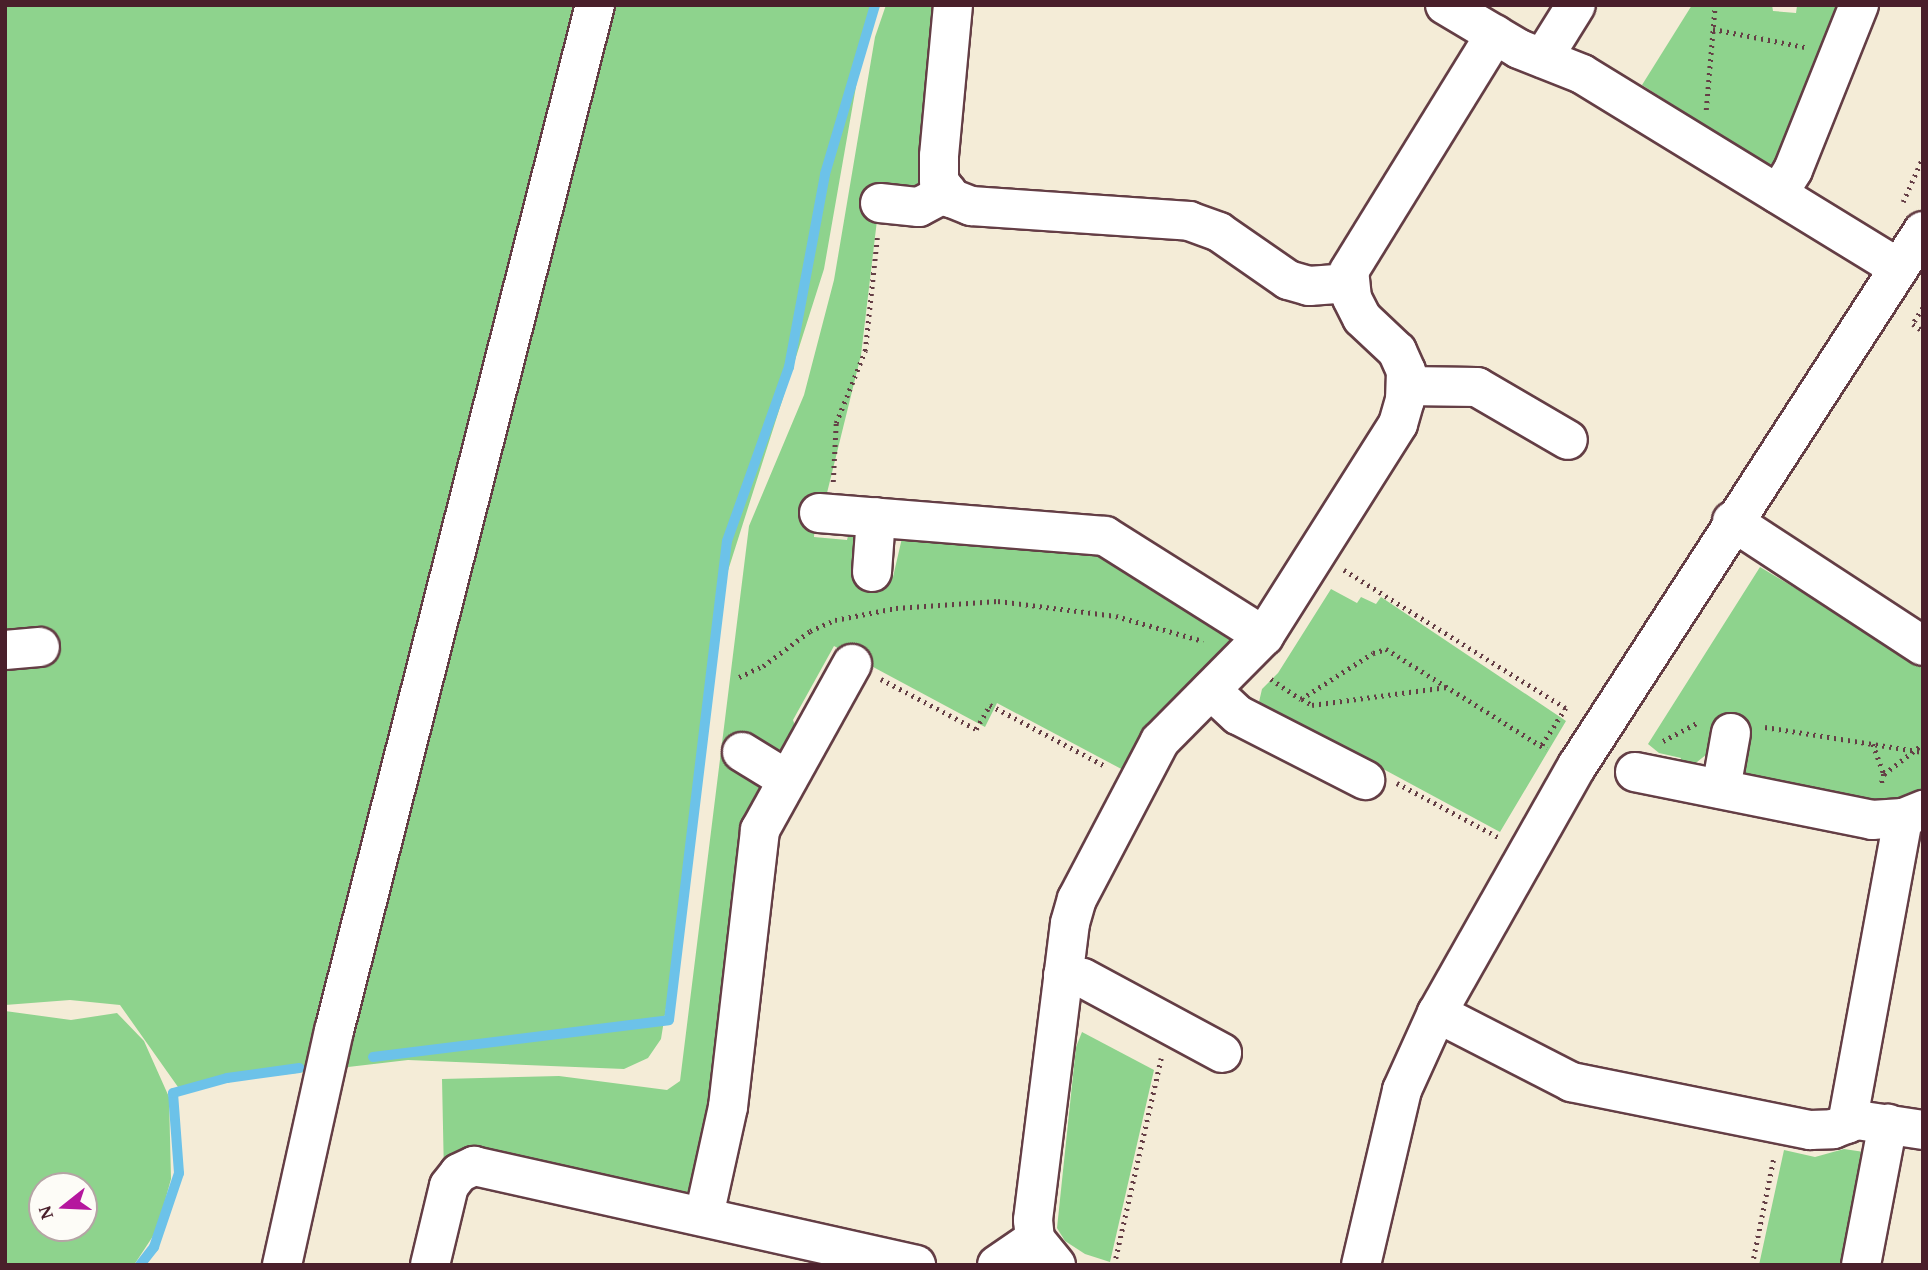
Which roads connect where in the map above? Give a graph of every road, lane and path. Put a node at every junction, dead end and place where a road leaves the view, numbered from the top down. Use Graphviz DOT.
graph roads {
  1 [pos="595,5"];
  2 [pos="953,5"];
  3 [pos="1445,5"];
  4 [pos="1576,5"];
  5 [pos="1715,5"];
  6 [pos="1855,15"];
  7 [pos="1713,29"];
  8 [pos="1495,35"];
  9 [pos="1543,58"];
  10 [pos="1697,144"];
  11 [pos="1923,157"];
  12 [pos="947,192"];
  13 [pos="1778,194"];
  14 [pos="880,203"];
  15 [pos="1917,221"];
  16 [pos="1898,268"];
  17 [pos="1350,283"];
  18 [pos="1923,308"];
  19 [pos="1923,331"];
  20 [pos="1406,386"];
  21 [pos="1568,440"];
  22 [pos="825,513"];
  23 [pos="876,517"];
  24 [pos="1732,521"];
  25 [pos="1315,552"];
  26 [pos="872,572"];
  27 [pos="835,621"];
  28 [pos="1923,646"];
  29 [pos="1254,648"];
  30 [pos="852,664"];
  31 [pos="739,677"];
  32 [pos="1447,687"];
  33 [pos="1210,690"];
  34 [pos="1301,699"];
  35 [pos="1731,726"];
  36 [pos="1923,744"];
  37 [pos="1541,747"];
  38 [pos="1915,750"];
  39 [pos="742,752"];
  40 [pos="1923,752"];
  41 [pos="1577,766"];
  42 [pos="1635,772"];
  43 [pos="1884,774"];
  44 [pos="786,779"];
  45 [pos="1365,780"];
  46 [pos="1135,782"];
  47 [pos="1721,789"];
  48 [pos="1913,814"];
  49 [pos="1525,852"];
  50 [pos="1063,975"];
  51 [pos="1437,1013"];
  52 [pos="1176,1028"];
  53 [pos="1222,1053"];
  54 [pos="1780,1124"];
  55 [pos="1847,1124"];
  56 [pos="1905,1127"];
  57 [pos="704,1216"];
  58 [pos="1046,1252"];
  59 [pos="282,1265"];
  60 [pos="430,1265"];
  61 [pos="916,1265"];
  62 [pos="997,1265"];
  63 [pos="1114,1265"];
  64 [pos="1362,1265"];
  65 [pos="1752,1265"];
  66 [pos="1861,1265"];
  1 -- 59 [label="street"];
  2 -- 12 [label="street"];
  3 -- 8 [label="street"];
  4 -- 9 [label="street"];
  5 -- 7 [label="path"];
  6 -- 7 [label="path"];
  6 -- 13 [label="street"];
  7 -- 10 [label="path"];
  8 -- 9 [label="street"];
  8 -- 17 [label="street"];
  9 -- 10 [label="street"];
  10 -- 13 [label="street"];
  11 -- 15 [label="path"];
  12 -- 14 [label="street"];
  12 -- 17 [label="street"];
  13 -- 16 [label="street"];
  14 -- 22 [label="path"];
  15 -- 16 [label="street"];
  16 -- 24 [label="street"];
  17 -- 20 [label="street"];
  18 -- 19 [label="path"];
  20 -- 21 [label="street"];
  20 -- 25 [label="street"];
  22 -- 23 [label="street"];
  23 -- 26 [label="street"];
  23 -- 29 [label="street"];
  24 -- 28 [label="street"];
  24 -- 41 [label="street"];
  25 -- 29 [label="street"];
  25 -- 37 [label="path"];
  27 -- 29 [label="path"];
  27 -- 30 [label="path"];
  27 -- 31 [label="path"];
  29 -- 33 [label="street"];
  29 -- 34 [label="path"];
  30 -- 44 [label="street"];
  30 -- 46 [label="path"];
  32 -- 34 [label="path"];
  32 -- 34 [label="path"];
  32 -- 37 [label="path"];
  33 -- 45 [label="street"];
  33 -- 46 [label="street"];
  35 -- 38 [label="path"];
  35 -- 42 [label="path"];
  35 -- 47 [label="street"];
  36 -- 38 [label="path"];
  37 -- 41 [label="path"];
  38 -- 40 [label="path"];
  38 -- 43 [label="path"];
  39 -- 44 [label="street"];
  41 -- 49 [label="street"];
  42 -- 47 [label="street"];
  44 -- 57 [label="street"];
  45 -- 49 [label="path"];
  46 -- 50 [label="street"];
  47 -- 48 [label="street"];
  48 -- 55 [label="street"];
  49 -- 51 [label="street"];
  50 -- 52 [label="street"];
  50 -- 58 [label="street"];
  51 -- 54 [label="street"];
  51 -- 64 [label="street"];
  52 -- 53 [label="street"];
  52 -- 63 [label="path"];
  54 -- 55 [label="street"];
  54 -- 65 [label="path"];
  55 -- 56 [label="street"];
  56 -- 66 [label="street"];
  57 -- 60 [label="street"];
  57 -- 61 [label="street"];
  58 -- 62 [label="street"];
}
